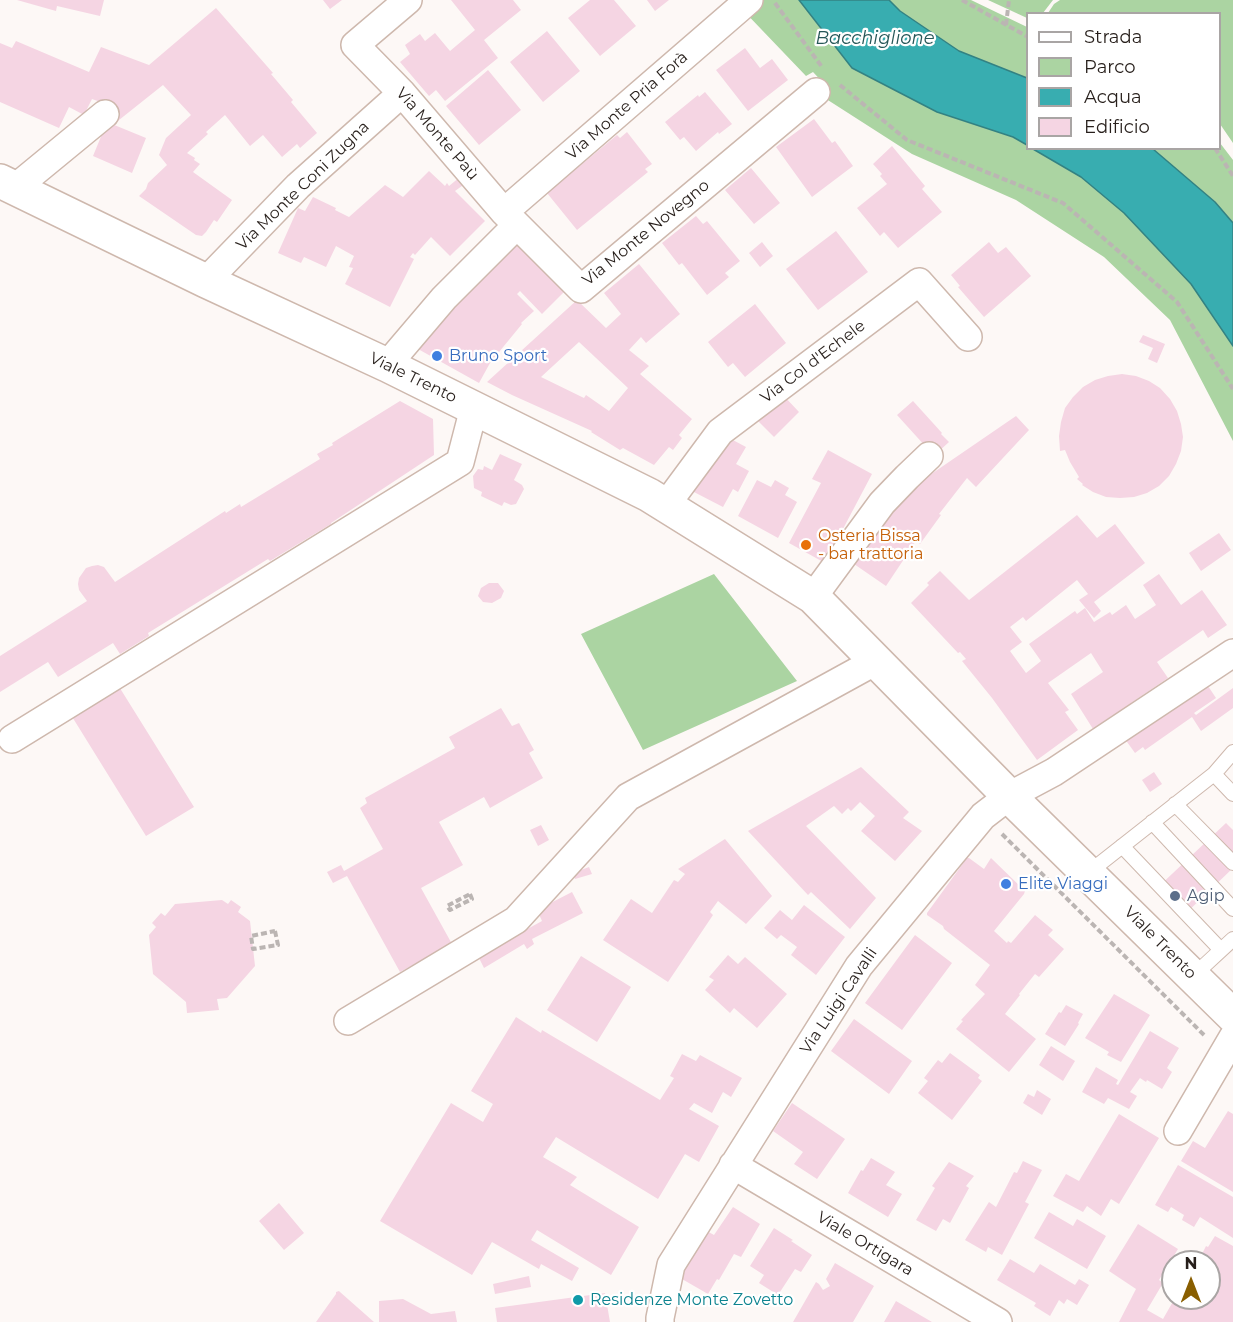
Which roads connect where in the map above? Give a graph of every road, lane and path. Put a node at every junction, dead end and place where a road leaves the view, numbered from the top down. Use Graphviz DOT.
graph roads {
  1 [pos="408,0"];
  2 [pos="749,0"];
  3 [pos="773,0"];
  4 [pos="962,0"];
  5 [pos="1009,0"];
  6 [pos="1005,25"];
  7 [pos="1026,36"];
  8 [pos="827,83"];
  9 [pos="402,93"];
  10 [pos="105,114"];
  11 [pos="1216,150"];
  12 [pos="1233,176"];
  13 [pos="8,185"];
  14 [pos="511,218"];
  15 [pos="206,281"];
  16 [pos="968,337"];
  17 [pos="387,365"];
  18 [pos="1233,389"];
  19 [pos="474,408"];
  20 [pos="929,456"];
  21 [pos="666,505"];
  22 [pos="813,597"];
  23 [pos="1233,653"];
  24 [pos="876,661"];
  25 [pos="12,739"];
  26 [pos="1233,752"];
  27 [pos="1214,774"];
  28 [pos="1233,794"];
  29 [pos="1009,796"];
  30 [pos="1175,804"];
  31 [pos="1152,822"];
  32 [pos="1122,846"];
  33 [pos="1233,863"];
  34 [pos="1088,873"];
  35 [pos="447,906"];
  36 [pos="1233,909"];
  37 [pos="252,936"];
  38 [pos="1233,939"];
  39 [pos="1221,950"];
  40 [pos="1193,976"];
  41 [pos="1233,1016"];
  42 [pos="348,1021"];
  43 [pos="1233,1037"];
  44 [pos="1178,1131"];
  45 [pos="733,1166"];
  46 [pos="660,1322"];
  47 [pos="998,1322"];
  1 -- 9 [label="street, Via Monte Paù"];
  2 -- 14 [label="street, Via Monte Pria Forà"];
  3 -- 8 [label="path"];
  4 -- 6 [label="path"];
  5 -- 6 [label="path"];
  6 -- 7 [label="path"];
  8 -- 14 [label="street, Via Monte Novegno"];
  8 -- 18 [label="path"];
  9 -- 14 [label="street, Via Monte Paù"];
  9 -- 15 [label="street, Via Monte Coni Zugna"];
  10 -- 13 [label="street"];
  11 -- 12 [label="path"];
  13 -- 15 [label="main road, Viale Trento"];
  14 -- 17 [label="street"];
  15 -- 17 [label="main road, Viale Trento"];
  16 -- 21 [label="street, Via Col d'Echele"];
  17 -- 19 [label="main road, Viale Trento"];
  19 -- 21 [label="main road, Viale Trento"];
  19 -- 25 [label="street"];
  20 -- 22 [label="street"];
  21 -- 22 [label="main road, Viale Trento"];
  22 -- 24 [label="main road, Viale Trento"];
  23 -- 29 [label="street"];
  24 -- 29 [label="main road, Viale Trento"];
  24 -- 42 [label="street"];
  26 -- 27 [label="lane"];
  27 -- 28 [label="lane"];
  27 -- 30 [label="lane"];
  29 -- 34 [label="main road, Viale Trento"];
  29 -- 45 [label="street, Via Luigi Cavalli"];
  30 -- 31 [label="lane"];
  30 -- 33 [label="lane"];
  31 -- 32 [label="lane"];
  31 -- 36 [label="lane"];
  32 -- 34 [label="lane"];
  32 -- 39 [label="lane"];
  34 -- 40 [label="main road, Viale Trento"];
  35 -- 35 [label="path"];
  37 -- 37 [label="path"];
  38 -- 39 [label="lane"];
  39 -- 40 [label="lane"];
  40 -- 41 [label="main road, Viale Trento"];
  43 -- 44 [label="street"];
  45 -- 46 [label="street, Via Luigi Cavalli"];
  45 -- 47 [label="street, Viale Ortigara"];
}
